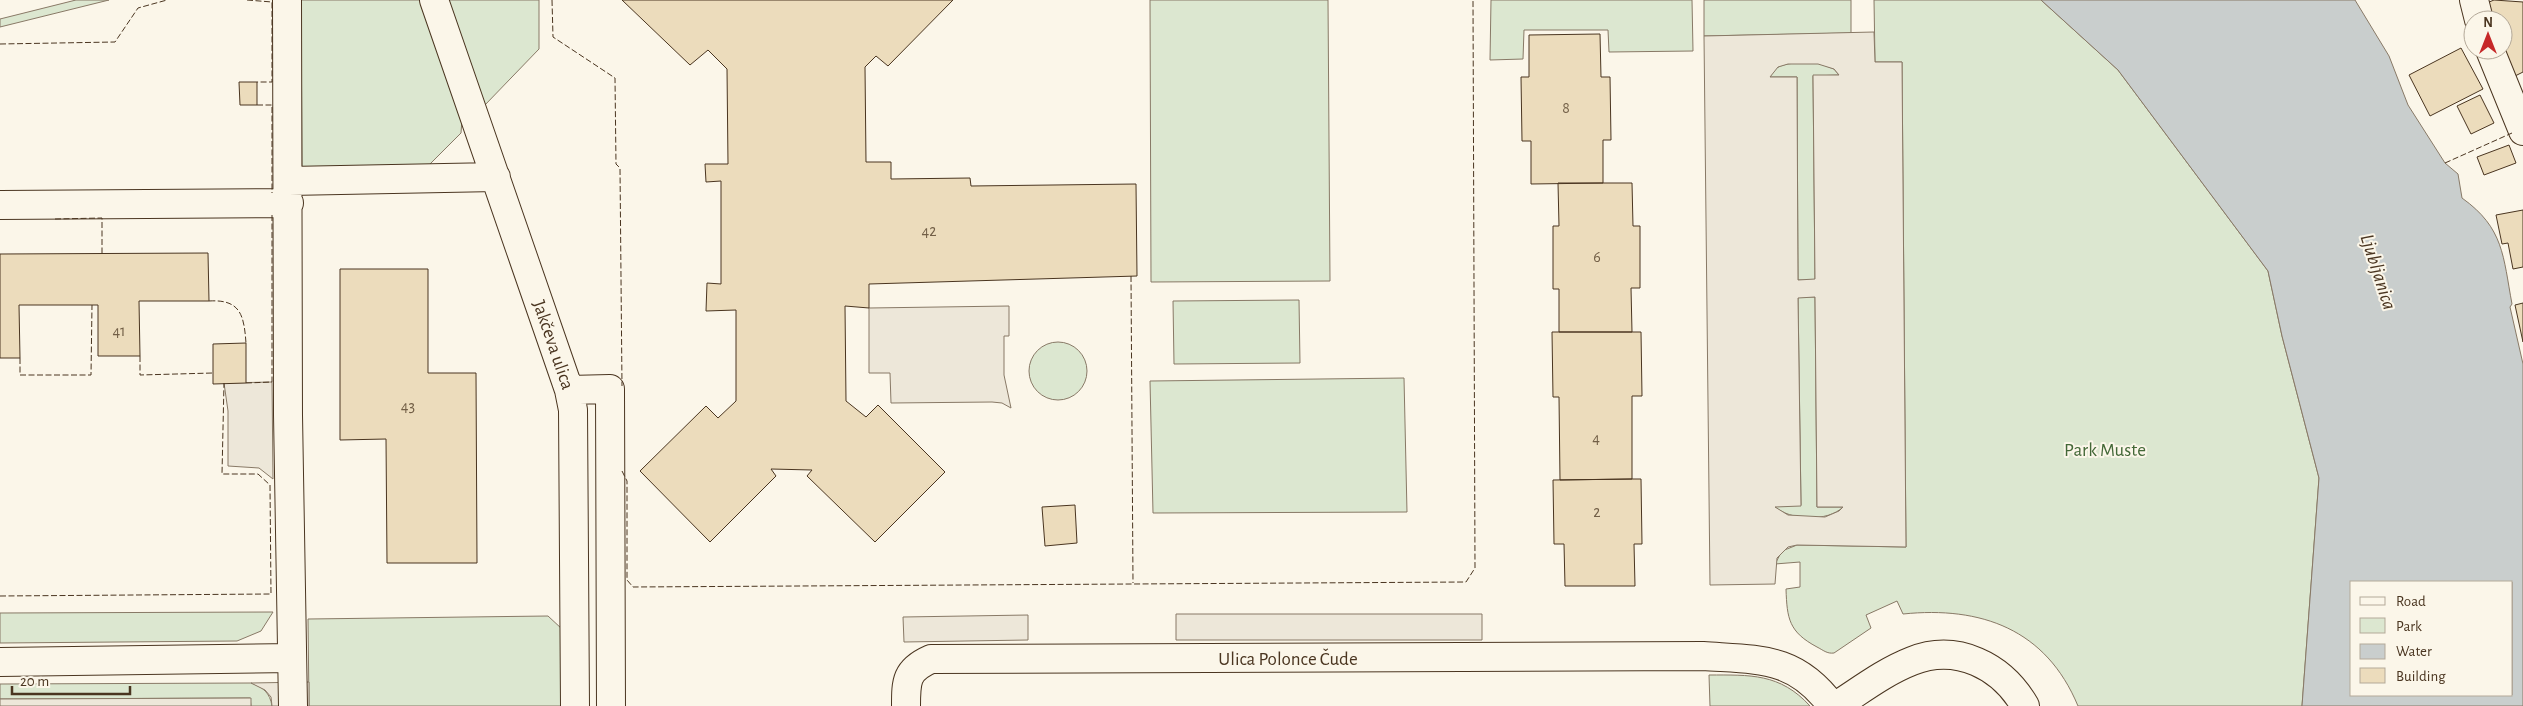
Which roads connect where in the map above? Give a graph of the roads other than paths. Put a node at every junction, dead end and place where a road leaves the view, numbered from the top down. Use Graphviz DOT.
graph roads {
  1 [pos="288,0"];
  2 [pos="434,0"];
  3 [pos="2494,60"];
  4 [pos="2523,131"];
  5 [pos="496,177"];
  6 [pos="289,192"];
  7 [pos="0,205"];
  8 [pos="569,390"];
  9 [pos="612,604"];
  10 [pos="574,605"];
  11 [pos="292,658"];
  12 [pos="0,662"];
  13 [pos="293,706"];
  14 [pos="575,706"];
  15 [pos="611,706"];
  16 [pos="906,706"];
  17 [pos="1832,706"];
  18 [pos="1836,706"];
  19 [pos="2025,706"];
  1 -- 6 [label="street"];
  2 -- 5 [label="street, Jakčeva ulica"];
  3 -- 4 [label="street"];
  5 -- 6 [label="street"];
  5 -- 8 [label="street, Jakčeva ulica"];
  6 -- 7 [label="street"];
  6 -- 11 [label="street"];
  8 -- 9 [label="street"];
  8 -- 10 [label="street, Jakčeva ulica"];
  9 -- 10 [label="street"];
  9 -- 15 [label="street"];
  10 -- 14 [label="street, Jakčeva ulica"];
  11 -- 12 [label="street"];
  11 -- 13 [label="street"];
  16 -- 17 [label="street, Ulica Polonce Čude"];
  18 -- 19 [label="street"];
}
